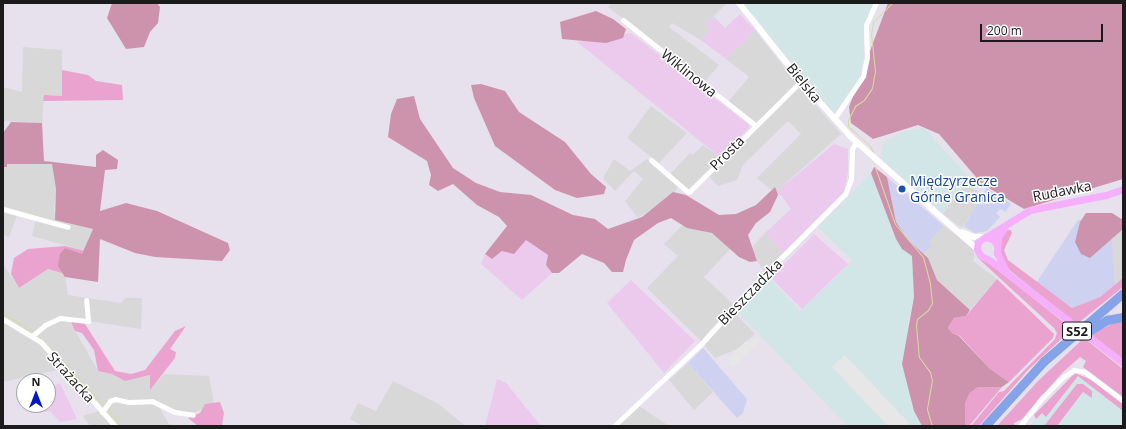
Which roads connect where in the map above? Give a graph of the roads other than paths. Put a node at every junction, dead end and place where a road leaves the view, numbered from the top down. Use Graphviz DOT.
graph roads {
  1 [pos="740,3"];
  2 [pos="876,3"];
  3 [pos="623,20"];
  4 [pos="801,81"];
  5 [pos="834,119"];
  6 [pos="755,126"];
  7 [pos="856,142"];
  8 [pos="651,160"];
  9 [pos="1123,189"];
  10 [pos="3,209"];
  11 [pos="1009,222"];
  12 [pos="68,227"];
  13 [pos="953,228"];
  14 [pos="985,237"];
  15 [pos="997,248"];
  16 [pos="977,249"];
  17 [pos="984,257"];
  18 [pos="1011,276"];
  19 [pos="1123,293"];
  20 [pos="86,300"];
  21 [pos="1123,301"];
  22 [pos="1123,317"];
  23 [pos="3,319"];
  24 [pos="35,334"];
  25 [pos="1081,336"];
  26 [pos="1123,363"];
  27 [pos="1123,400"];
  28 [pos="105,409"];
  29 [pos="193,415"];
  30 [pos="115,426"];
  31 [pos="614,426"];
  32 [pos="985,426"];
  33 [pos="992,426"];
  34 [pos="1020,426"];
  1 -- 4 [label="street, Bielska"];
  2 -- 5 [label="street"];
  3 -- 6 [label="street, Wiklinowa"];
  4 -- 5 [label="street, Bielska"];
  4 -- 6 [label="street, Prosta"];
  5 -- 7 [label="street, Bielska"];
  6 -- 8 [label="street, Prosta"];
  7 -- 13 [label="street, Bielska"];
  7 -- 31 [label="street, Bieszczadzka"];
  9 -- 11 [label="main road, Rudawka"];
  10 -- 12 [label="street"];
  11 -- 14 [label="main road, Rudawka"];
  11 -- 15 [label="main road, Rudawka"];
  13 -- 14 [label="street"];
  13 -- 16 [label="street, Bielska"];
  14 -- 15 [label="main road"];
  14 -- 16 [label="main road"];
  15 -- 17 [label="main road"];
  15 -- 18 [label="main road"];
  16 -- 17 [label="main road"];
  17 -- 18 [label="main road"];
  18 -- 26 [label="main road"];
  19 -- 32 [label="highway, S52"];
  20 -- 24 [label="street"];
  21 -- 25 [label="highway, S52"];
  22 -- 25 [label="highway"];
  23 -- 24 [label="street, Strażacka"];
  24 -- 28 [label="street, Strażacka"];
  25 -- 33 [label="highway, S52"];
  27 -- 34 [label="street"];
  28 -- 29 [label="street"];
  28 -- 30 [label="street, Strażacka"];
}
